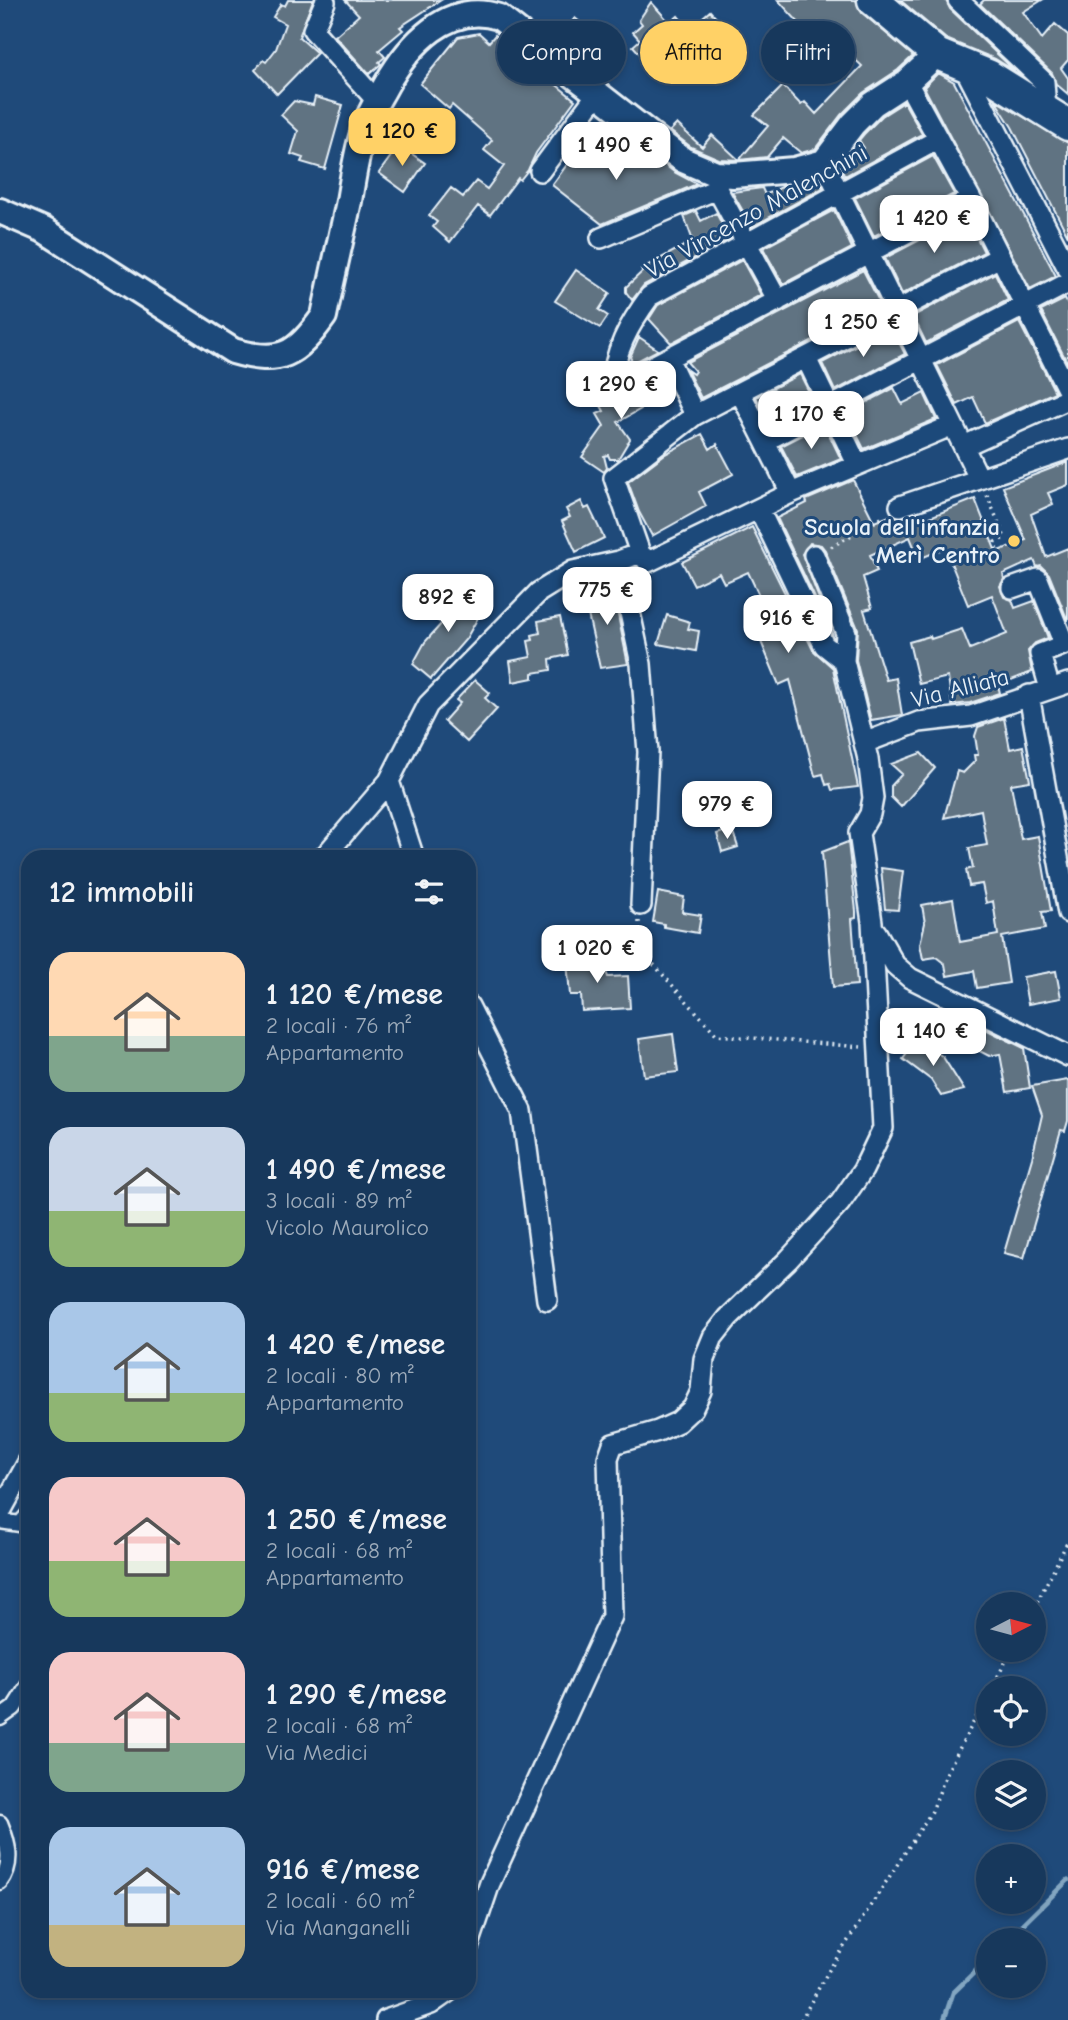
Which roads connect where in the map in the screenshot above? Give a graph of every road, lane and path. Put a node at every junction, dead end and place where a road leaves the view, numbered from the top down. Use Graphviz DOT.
graph roads {
  1 [pos="873,0"];
  2 [pos="958,0"];
  3 [pos="325,2"];
  4 [pos="487,5"];
  5 [pos="950,60"];
  6 [pos="907,82"];
  7 [pos="598,93"];
  8 [pos="377,102"];
  9 [pos="1057,117"];
  10 [pos="937,140"];
  11 [pos="824,162"];
  12 [pos="540,171"];
  13 [pos="716,181"];
  14 [pos="839,193"];
  15 [pos="971,199"];
  16 [pos="0,211"];
  17 [pos="601,238"];
  18 [pos="747,243"];
  19 [pos="869,253"];
  20 [pos="1000,257"];
  21 [pos="1068,269"];
  22 [pos="1068,283"];
  23 [pos="778,301"];
  24 [pos="1025,306"];
  25 [pos="897,310"];
  26 [pos="668,358"];
  27 [pos="806,358"];
  28 [pos="921,359"];
  29 [pos="1068,391"];
  30 [pos="740,392"];
  31 [pos="1068,399"];
  32 [pos="830,407"];
  33 [pos="695,415"];
  34 [pos="953,425"];
  35 [pos="765,441"];
  36 [pos="964,446"];
  37 [pos="1068,449"];
  38 [pos="857,464"];
  39 [pos="979,478"];
  40 [pos="791,493"];
  41 [pos="901,506"];
  42 [pos="759,509"];
  43 [pos="997,552"];
  44 [pos="640,553"];
  45 [pos="814,555"];
  46 [pos="620,561"];
  47 [pos="1012,588"];
  48 [pos="1066,643"];
  49 [pos="844,661"];
  50 [pos="1059,686"];
  51 [pos="1029,695"];
  52 [pos="864,743"];
  53 [pos="389,781"];
  54 [pos="330,850"];
  55 [pos="411,850"];
  56 [pos="641,905"];
  57 [pos="1068,913"];
  58 [pos="872,922"];
  59 [pos="476,1020"];
  60 [pos="877,1048"];
  61 [pos="1068,1056"];
  62 [pos="547,1300"];
  63 [pos="21,1475"];
  64 [pos="0,1513"];
  65 [pos="0,1521"];
  66 [pos="21,1523"];
  67 [pos="1068,1541"];
  68 [pos="1042,1592"];
  69 [pos="21,1696"];
  70 [pos="976,1717"];
  71 [pos="0,1718"];
  72 [pos="0,1823"];
  73 [pos="0,1882"];
  74 [pos="476,1924"];
  75 [pos="440,1998"];
  76 [pos="386,2020"];
  77 [pos="801,2020"];
  1 -- 5 [label="main road"];
  2 -- 9 [label="street"];
  3 -- 8 [label="street"];
  4 -- 7 [label="street"];
  4 -- 8 [label="street"];
  5 -- 6 [label="street"];
  5 -- 9 [label="main road"];
  5 -- 21 [label="street"];
  6 -- 10 [label="street"];
  6 -- 11 [label="street"];
  7 -- 12 [label="street"];
  7 -- 13 [label="street"];
  8 -- 16 [label="street"];
  10 -- 14 [label="street, Via Vincenzo Malenchini"];
  10 -- 15 [label="street"];
  11 -- 13 [label="street"];
  11 -- 14 [label="street"];
  13 -- 17 [label="street"];
  13 -- 18 [label="street"];
  14 -- 18 [label="street, Via Vincenzo Malenchini"];
  14 -- 19 [label="street"];
  15 -- 19 [label="street"];
  15 -- 20 [label="street"];
  18 -- 23 [label="street"];
  18 -- 26 [label="street, Via Vincenzo Malenchini"];
  19 -- 23 [label="street"];
  19 -- 25 [label="street"];
  20 -- 24 [label="street"];
  20 -- 25 [label="street"];
  22 -- 24 [label="street"];
  23 -- 26 [label="street"];
  24 -- 28 [label="street"];
  24 -- 29 [label="street"];
  25 -- 27 [label="street"];
  25 -- 28 [label="street"];
  26 -- 33 [label="street"];
  27 -- 30 [label="street"];
  27 -- 32 [label="street"];
  28 -- 32 [label="street"];
  28 -- 34 [label="street"];
  30 -- 33 [label="street"];
  30 -- 35 [label="street"];
  31 -- 36 [label="street"];
  32 -- 35 [label="street"];
  32 -- 38 [label="street"];
  33 -- 44 [label="street"];
  34 -- 36 [label="street"];
  34 -- 38 [label="street"];
  35 -- 40 [label="street"];
  36 -- 39 [label="street"];
  37 -- 39 [label="street"];
  38 -- 40 [label="street"];
  39 -- 41 [label="street"];
  39 -- 43 [label="path"];
  40 -- 42 [label="street"];
  41 -- 45 [label="path"];
  42 -- 44 [label="street"];
  42 -- 49 [label="street"];
  44 -- 46 [label="street"];
  45 -- 49 [label="street"];
  46 -- 53 [label="street"];
  46 -- 56 [label="street"];
  47 -- 48 [label="street"];
  48 -- 50 [label="street"];
  49 -- 52 [label="street"];
  50 -- 51 [label="street, Via Alliata"];
  51 -- 52 [label="street, Via Alliata"];
  51 -- 57 [label="street"];
  52 -- 58 [label="street"];
  53 -- 54 [label="street"];
  53 -- 55 [label="street"];
  56 -- 60 [label="path"];
  58 -- 60 [label="street"];
  58 -- 61 [label="street"];
  59 -- 62 [label="street"];
  60 -- 74 [label="street"];
  63 -- 64 [label="street"];
  65 -- 66 [label="street"];
  67 -- 68 [label="path"];
  69 -- 71 [label="street"];
  70 -- 77 [label="path"];
  72 -- 73 [label="street"];
  75 -- 76 [label="street"];
}
